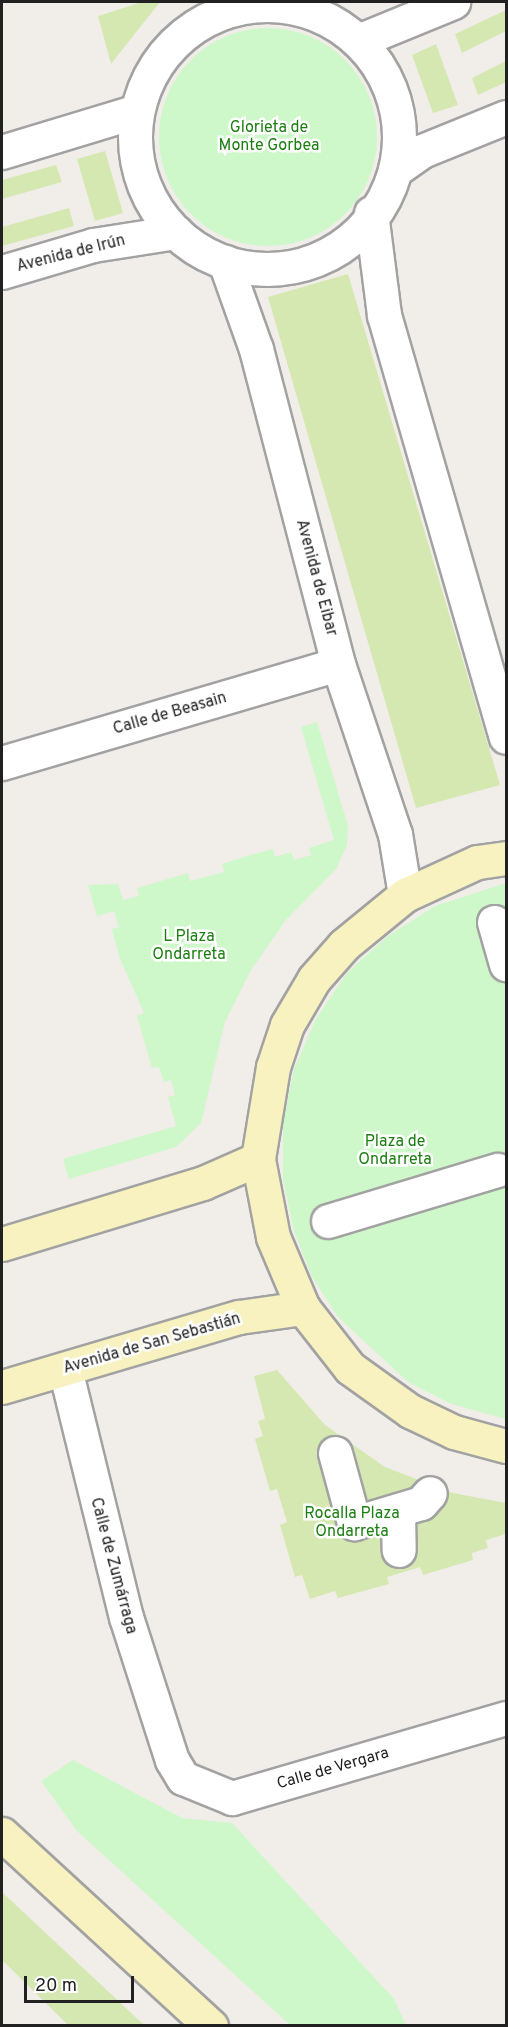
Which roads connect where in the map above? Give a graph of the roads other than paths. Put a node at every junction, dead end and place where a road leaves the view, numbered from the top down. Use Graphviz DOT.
graph roads {
  1 [pos="453,2"];
  2 [pos="235,5"];
  3 [pos="358,40"];
  4 [pos="137,111"];
  5 [pos="507,117"];
  6 [pos="2,152"];
  7 [pos="395,170"];
  8 [pos="371,213"];
  9 [pos="176,232"];
  10 [pos="225,262"];
  11 [pos="2,272"];
  12 [pos="339,664"];
  13 [pos="507,737"];
  14 [pos="2,763"];
  15 [pos="507,858"];
  16 [pos="405,895"];
  17 [pos="494,922"];
  18 [pos="507,964"];
  19 [pos="258,1159"];
  20 [pos="497,1170"];
  21 [pos="328,1221"];
  22 [pos="2,1244"];
  23 [pos="303,1308"];
  24 [pos="65,1369"];
  25 [pos="2,1387"];
  26 [pos="507,1446"];
  27 [pos="335,1453"];
  28 [pos="430,1493"];
  29 [pos="398,1511"];
  30 [pos="399,1550"];
  31 [pos="507,1718"];
  32 [pos="172,1760"];
  33 [pos="2,1834"];
  34 [pos="211,2025"];
  1 -- 3 [label="street"];
  2 -- 3 [label="street"];
  2 -- 4 [label="street"];
  3 -- 7 [label="street"];
  4 -- 6 [label="street"];
  4 -- 9 [label="street"];
  5 -- 7 [label="street"];
  7 -- 8 [label="street"];
  8 -- 10 [label="street"];
  8 -- 13 [label="street"];
  9 -- 10 [label="street"];
  9 -- 11 [label="street, Avenida de Irún"];
  10 -- 12 [label="street, Avenida de Eibar"];
  12 -- 14 [label="street, Calle de Beasain"];
  12 -- 16 [label="street, Avenida de Eibar"];
  15 -- 16 [label="street"];
  16 -- 19 [label="street"];
  17 -- 18 [label="street"];
  19 -- 22 [label="street"];
  19 -- 23 [label="street"];
  20 -- 21 [label="street"];
  23 -- 24 [label="street, Avenida de San Sebastián"];
  23 -- 26 [label="street"];
  24 -- 25 [label="street, Avenida de San Sebastián"];
  24 -- 32 [label="street, Calle de Zumárraga"];
  27 -- 29 [label="street"];
  28 -- 29 [label="street"];
  29 -- 30 [label="street"];
  31 -- 32 [label="street, Calle de Vergara"];
  33 -- 34 [label="street"];
}
